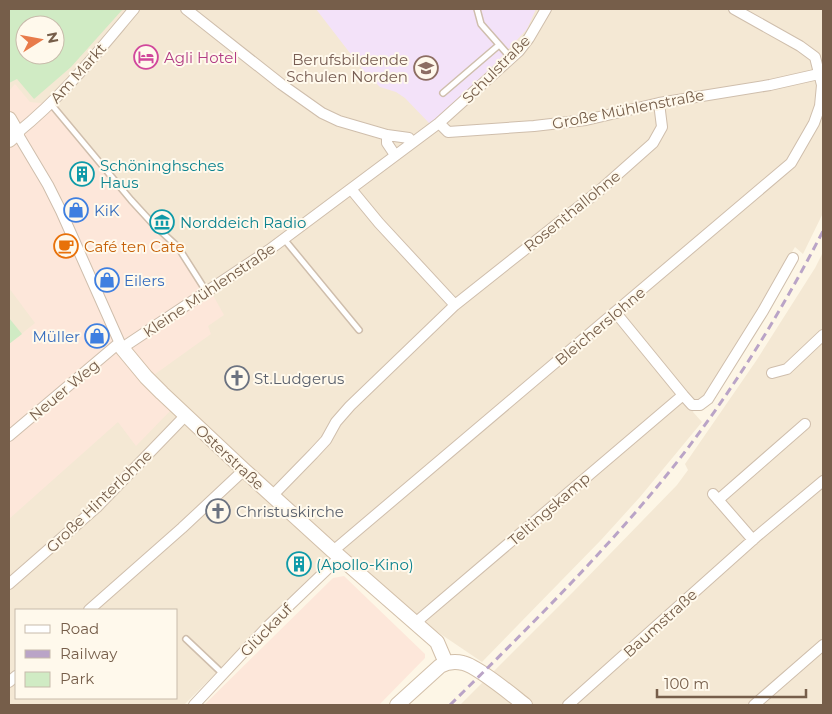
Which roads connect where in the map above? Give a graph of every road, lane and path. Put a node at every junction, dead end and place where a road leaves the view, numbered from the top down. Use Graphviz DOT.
graph roads {
  1 [pos="134,9"];
  2 [pos="186,9"];
  3 [pos="478,9"];
  4 [pos="546,9"];
  5 [pos="734,9"];
  6 [pos="499,45"];
  7 [pos="511,58"];
  8 [pos="821,73"];
  9 [pos="443,93"];
  10 [pos="659,103"];
  11 [pos="51,104"];
  12 [pos="9,119"];
  13 [pos="439,123"];
  14 [pos="387,135"];
  15 [pos="13,136"];
  16 [pos="412,143"];
  17 [pos="396,155"];
  18 [pos="351,189"];
  19 [pos="284,239"];
  20 [pos="793,258"];
  21 [pos="206,291"];
  22 [pos="455,305"];
  23 [pos="616,313"];
  24 [pos="359,330"];
  25 [pos="823,335"];
  26 [pos="121,346"];
  27 [pos="772,373"];
  28 [pos="682,395"];
  29 [pos="186,415"];
  30 [pos="806,424"];
  31 [pos="9,436"];
  32 [pos="244,470"];
  33 [pos="823,481"];
  34 [pos="272,496"];
  35 [pos="753,540"];
  36 [pos="336,554"];
  37 [pos="9,584"];
  38 [pos="90,609"];
  39 [pos="416,624"];
  40 [pos="186,638"];
  41 [pos="823,644"];
  42 [pos="446,663"];
  43 [pos="223,674"];
  44 [pos="194,705"];
  45 [pos="398,705"];
  46 [pos="525,705"];
  47 [pos="568,705"];
  48 [pos="754,705"];
  1 -- 11 [label="street, Am Markt"];
  2 -- 14 [label="street"];
  3 -- 6 [label="lane"];
  4 -- 7 [label="street, Schulstraße"];
  5 -- 8 [label="street"];
  6 -- 7 [label="lane"];
  6 -- 9 [label="lane"];
  7 -- 13 [label="street, Schulstraße"];
  8 -- 10 [label="street, Große Mühlenstraße"];
  8 -- 23 [label="street, Bleicherslohne"];
  10 -- 13 [label="street, Große Mühlenstraße"];
  10 -- 22 [label="street, Rosenthallohne"];
  11 -- 15 [label="street, Am Markt"];
  11 -- 21 [label="lane"];
  12 -- 15 [label="street"];
  13 -- 16 [label="street, Kleine Mühlenstraße"];
  14 -- 16 [label="street"];
  14 -- 17 [label="street"];
  15 -- 26 [label="street, Osterstraße"];
  16 -- 17 [label="street, Kleine Mühlenstraße"];
  17 -- 18 [label="street, Kleine Mühlenstraße"];
  18 -- 19 [label="street, Kleine Mühlenstraße"];
  18 -- 22 [label="street"];
  19 -- 21 [label="street, Kleine Mühlenstraße"];
  19 -- 24 [label="lane"];
  20 -- 28 [label="street"];
  21 -- 26 [label="street, Kleine Mühlenstraße"];
  22 -- 34 [label="street, Rosenthallohne"];
  23 -- 28 [label="street"];
  23 -- 36 [label="street, Bleicherslohne"];
  25 -- 27 [label="street"];
  26 -- 29 [label="street, Osterstraße"];
  26 -- 31 [label="street, Neuer Weg"];
  28 -- 39 [label="street, Teltingskamp"];
  29 -- 32 [label="street, Osterstraße"];
  29 -- 37 [label="street, Große Hinterlohne"];
  30 -- 35 [label="street"];
  32 -- 34 [label="street, Osterstraße"];
  32 -- 38 [label="street"];
  33 -- 35 [label="street, Baumstraße"];
  34 -- 36 [label="street, Osterstraße"];
  35 -- 47 [label="street, Baumstraße"];
  36 -- 39 [label="street, Osterstraße"];
  36 -- 43 [label="street, Glückauf"];
  39 -- 42 [label="street, Osterstraße"];
  40 -- 43 [label="lane"];
  41 -- 48 [label="street"];
  42 -- 45 [label="street"];
  42 -- 46 [label="street"];
  43 -- 44 [label="street, Glückauf"];
}
